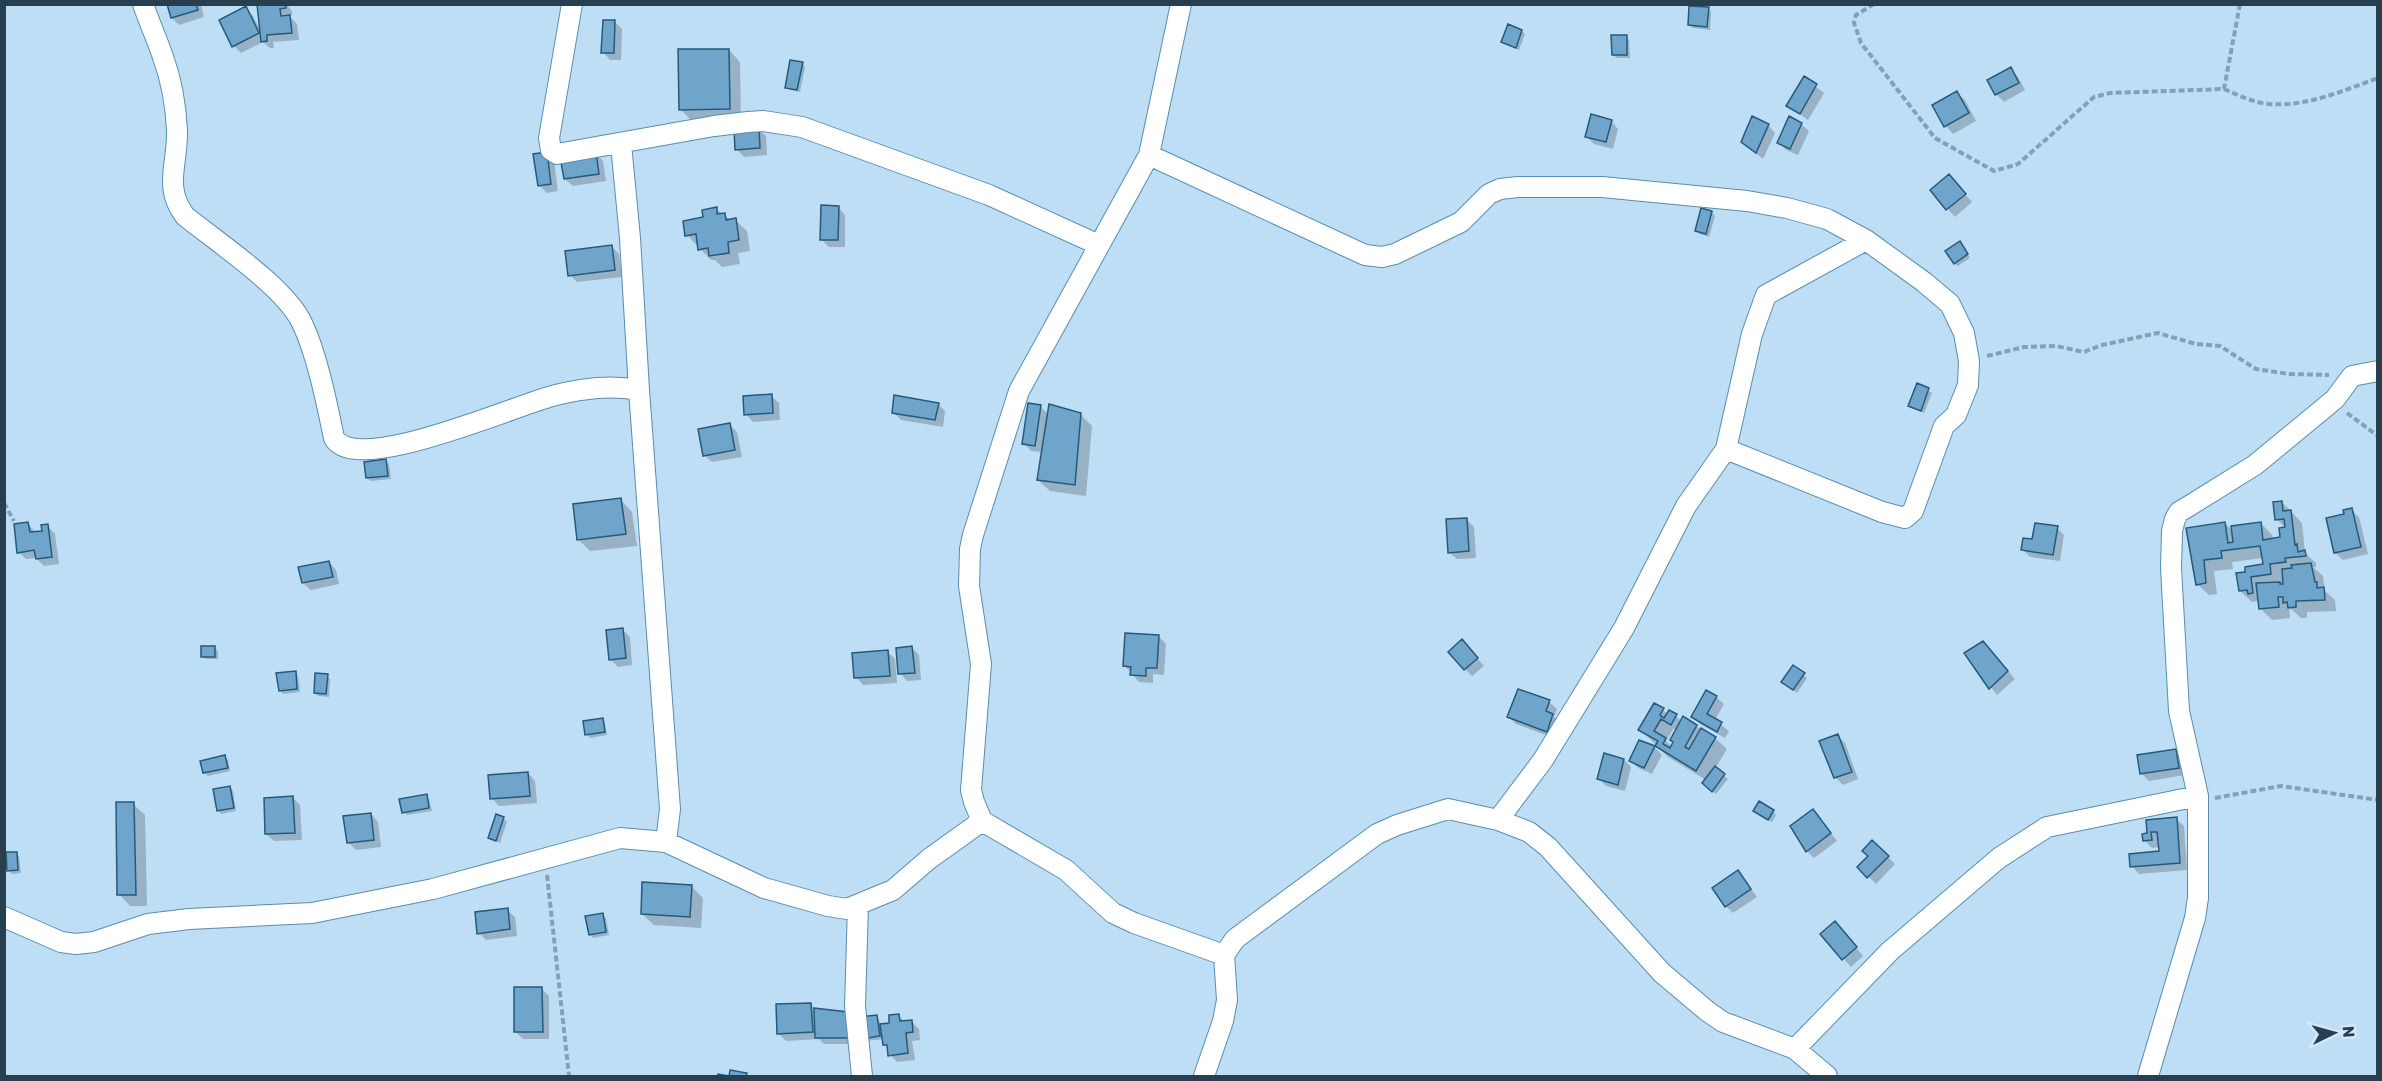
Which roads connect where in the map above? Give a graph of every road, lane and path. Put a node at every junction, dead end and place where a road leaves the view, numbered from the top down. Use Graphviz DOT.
graph roads {
  1 [pos="143,4"];
  2 [pos="572,4"];
  3 [pos="1182,4"];
  4 [pos="1874,4"];
  5 [pos="2240,4"];
  6 [pos="2378,78"];
  7 [pos="2224,89"];
  8 [pos="621,144"];
  9 [pos="1149,155"];
  10 [pos="1866,240"];
  11 [pos="1100,245"];
  12 [pos="1969,361"];
  13 [pos="2378,371"];
  14 [pos="2352,376"];
  15 [pos="639,390"];
  16 [pos="2334,399"];
  17 [pos="2378,436"];
  18 [pos="1726,449"];
  19 [pos="4,503"];
  20 [pos="14,521"];
  21 [pos="2198,799"];
  22 [pos="2378,801"];
  23 [pos="1498,820"];
  24 [pos="982,821"];
  25 [pos="666,842"];
  26 [pos="546,859"];
  27 [pos="858,905"];
  28 [pos="4,917"];
  29 [pos="1224,955"];
  30 [pos="1795,1049"];
  31 [pos="568,1077"];
  32 [pos="862,1077"];
  33 [pos="1204,1077"];
  34 [pos="1827,1077"];
  35 [pos="2148,1077"];
  1 -- 15 [label="street"];
  2 -- 8 [label="street"];
  3 -- 9 [label="street"];
  4 -- 7 [label="path"];
  5 -- 7 [label="path"];
  6 -- 7 [label="path"];
  8 -- 11 [label="street"];
  8 -- 15 [label="street"];
  9 -- 10 [label="street"];
  9 -- 11 [label="street"];
  10 -- 12 [label="street"];
  10 -- 18 [label="street"];
  11 -- 24 [label="street"];
  12 -- 14 [label="path"];
  12 -- 18 [label="street"];
  13 -- 14 [label="street"];
  14 -- 16 [label="street"];
  15 -- 25 [label="street"];
  16 -- 17 [label="path"];
  16 -- 21 [label="street"];
  18 -- 23 [label="street"];
  19 -- 20 [label="path"];
  21 -- 22 [label="path"];
  21 -- 30 [label="street"];
  21 -- 35 [label="street"];
  23 -- 29 [label="street"];
  23 -- 30 [label="street"];
  24 -- 27 [label="street"];
  24 -- 29 [label="street"];
  25 -- 26 [label="street"];
  25 -- 27 [label="street"];
  26 -- 28 [label="street"];
  26 -- 31 [label="path"];
  27 -- 32 [label="street"];
  29 -- 33 [label="street"];
  30 -- 34 [label="street"];
}
